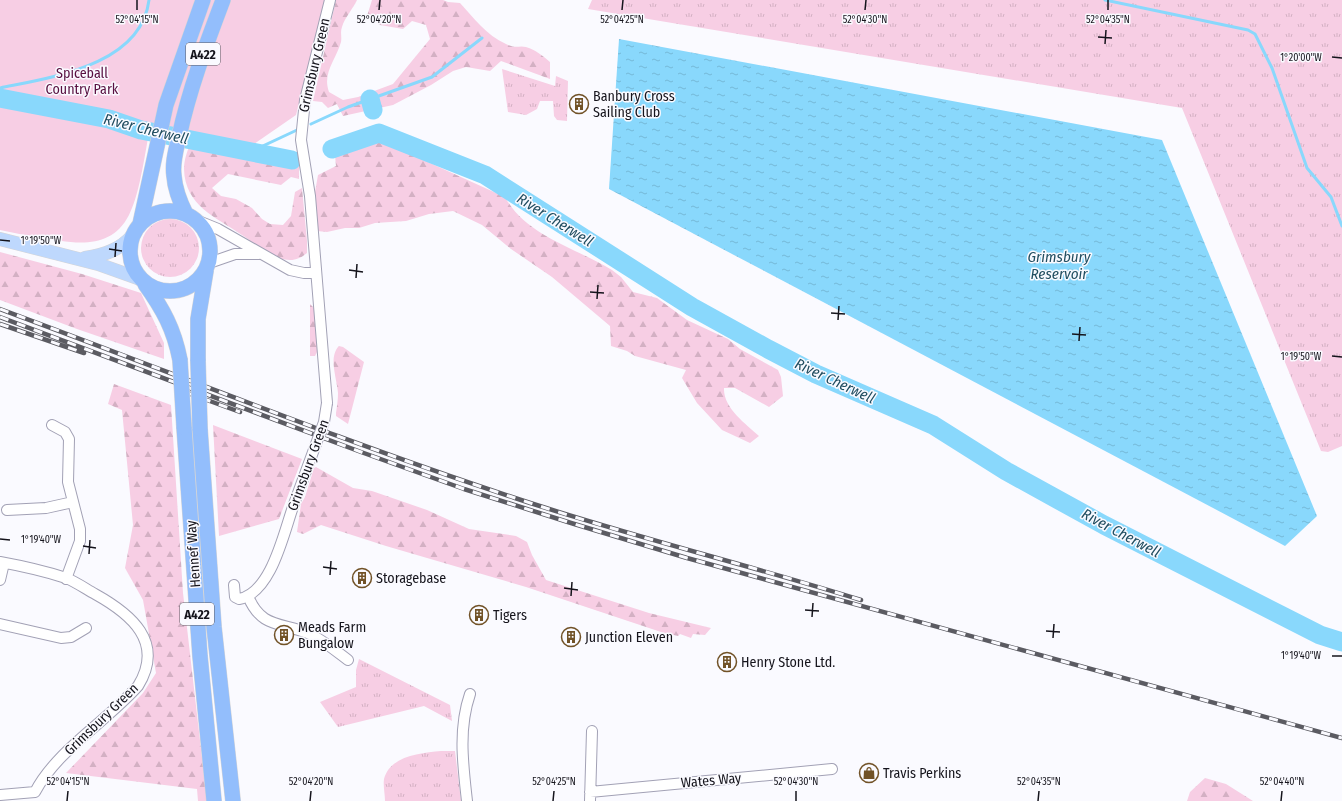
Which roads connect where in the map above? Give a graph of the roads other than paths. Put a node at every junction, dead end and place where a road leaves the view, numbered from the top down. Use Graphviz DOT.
graph roads {
  1 [pos="203,0"];
  2 [pos="223,0"];
  3 [pos="330,0"];
  4 [pos="191,217"];
  5 [pos="136,229"];
  6 [pos="0,240"];
  7 [pos="259,254"];
  8 [pos="77,258"];
  9 [pos="207,267"];
  10 [pos="315,273"];
  11 [pos="142,281"];
  12 [pos="52,426"];
  13 [pos="73,502"];
  14 [pos="7,510"];
  15 [pos="2,562"];
  16 [pos="66,579"];
  17 [pos="0,580"];
  18 [pos="234,585"];
  19 [pos="248,596"];
  20 [pos="0,624"];
  21 [pos="86,628"];
  22 [pos="348,660"];
  23 [pos="470,694"];
  24 [pos="592,731"];
  25 [pos="832,769"];
  26 [pos="0,795"];
  27 [pos="590,796"];
  28 [pos="36,797"];
  29 [pos="214,801"];
  30 [pos="233,801"];
  31 [pos="467,801"];
  1 -- 5 [label="highway, A422"];
  2 -- 4 [label="highway, A422"];
  3 -- 10 [label="street, Grimsbury Green"];
  4 -- 5 [label="highway"];
  4 -- 7 [label="street"];
  4 -- 9 [label="highway"];
  5 -- 8 [label="main road"];
  5 -- 11 [label="highway"];
  6 -- 8 [label="main road"];
  7 -- 9 [label="street"];
  7 -- 10 [label="street"];
  8 -- 11 [label="main road"];
  9 -- 11 [label="highway"];
  9 -- 30 [label="highway, Hennef Way / A422, bridge"];
  10 -- 19 [label="street, Grimsbury Green, bridge"];
  11 -- 29 [label="highway, Hennef Way / A422, bridge"];
  12 -- 13 [label="street"];
  13 -- 14 [label="street"];
  13 -- 16 [label="street"];
  15 -- 16 [label="street, Grimsbury Green"];
  15 -- 17 [label="street"];
  16 -- 28 [label="street, Grimsbury Green"];
  18 -- 19 [label="street"];
  19 -- 22 [label="street"];
  20 -- 21 [label="street"];
  23 -- 31 [label="street"];
  24 -- 27 [label="street, Wates Way"];
  25 -- 27 [label="street, Wates Way"];
  26 -- 28 [label="street"];
}
